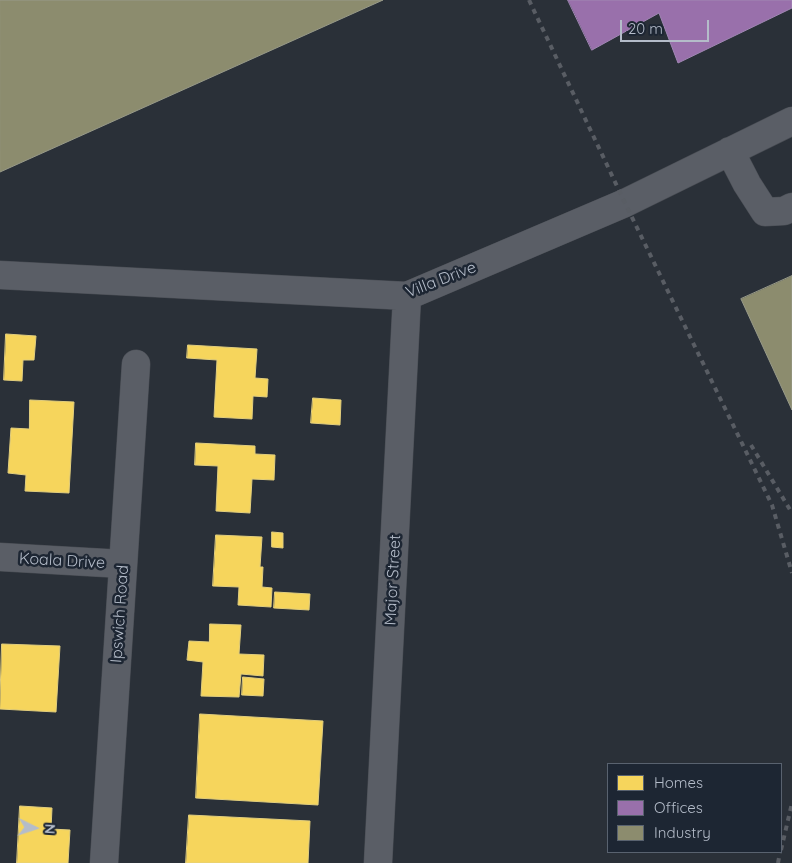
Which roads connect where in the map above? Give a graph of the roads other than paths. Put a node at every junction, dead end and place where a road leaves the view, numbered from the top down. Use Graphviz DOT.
graph roads {
  1 [pos="792,121"];
  2 [pos="730,151"];
  3 [pos="792,207"];
  4 [pos="0,275"];
  5 [pos="407,296"];
  6 [pos="136,364"];
  7 [pos="0,557"];
  8 [pos="123,564"];
  9 [pos="104,863"];
  10 [pos="378,863"];
  1 -- 2 [label="street, Villa Drive"];
  2 -- 3 [label="street"];
  2 -- 5 [label="street, Villa Drive"];
  4 -- 5 [label="street, Villa Drive"];
  5 -- 10 [label="street, Major Street"];
  6 -- 8 [label="street, Ipswich Road"];
  7 -- 8 [label="street, Koala Drive"];
  8 -- 9 [label="street, Ipswich Road"];
}
